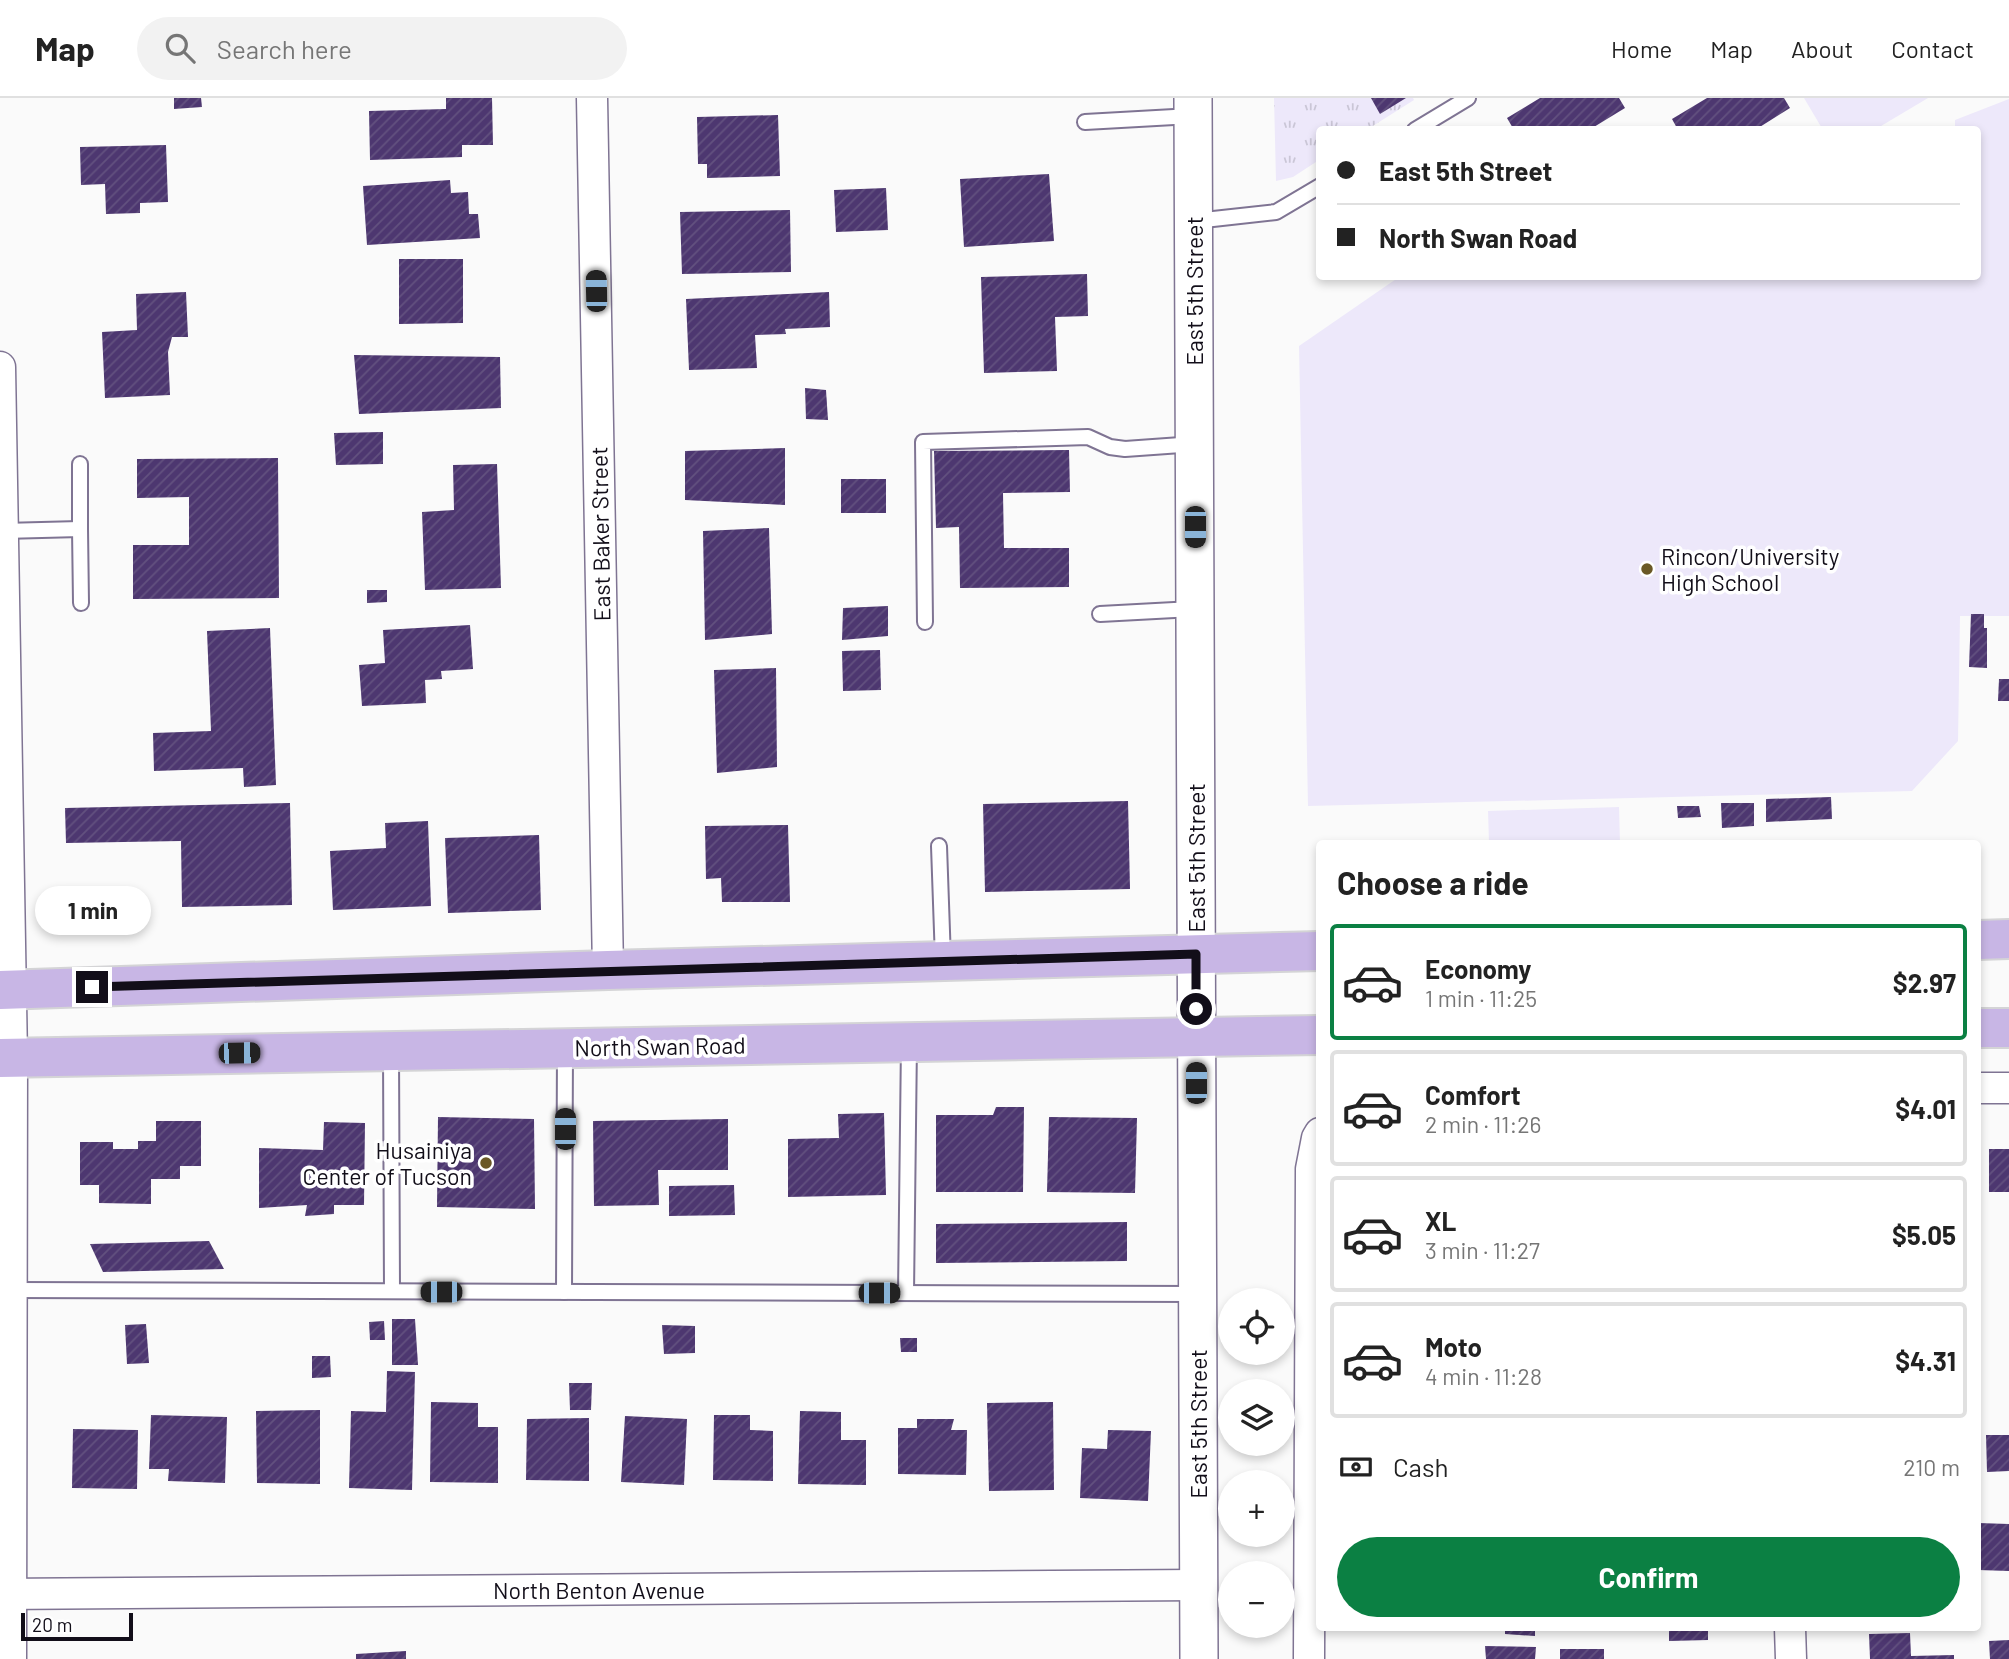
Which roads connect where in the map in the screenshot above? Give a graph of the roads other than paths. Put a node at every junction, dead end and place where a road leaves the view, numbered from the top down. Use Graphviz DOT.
graph roads {
  1 [pos="592,98"];
  2 [pos="1468,98"];
  3 [pos="1193,107"];
  4 [pos="1085,122"];
  5 [pos="1422,126"];
  6 [pos="1316,188"];
  7 [pos="1194,221"];
  8 [pos="0,366"];
  9 [pos="1195,444"];
  10 [pos="80,464"];
  11 [pos="80,529"];
  12 [pos="3,531"];
  13 [pos="81,603"];
  14 [pos="1195,609"];
  15 [pos="1100,614"];
  16 [pos="925,622"];
  17 [pos="939,846"];
  18 [pos="2009,939"];
  19 [pos="1981,940"];
  20 [pos="1316,951"];
  21 [pos="1196,954"];
  22 [pos="943,961"];
  23 [pos="608,970"];
  24 [pos="6,990"];
  25 [pos="1981,1028"];
  26 [pos="2009,1028"];
  27 [pos="1316,1035"];
  28 [pos="1196,1036"];
  29 [pos="909,1042"];
  30 [pos="565,1048"];
  31 [pos="391,1051"];
  32 [pos="6,1058"];
  33 [pos="1981,1088"];
  34 [pos="2009,1088"];
  35 [pos="1316,1143"];
  36 [pos="392,1291"];
  37 [pos="564,1292"];
  38 [pos="906,1293"];
  39 [pos="1198,1294"];
  40 [pos="9,1296"];
  41 [pos="1198,1585"];
  42 [pos="5,1594"];
  43 [pos="1790,1631"];
  44 [pos="11,1659"];
  45 [pos="1199,1659"];
  46 [pos="1309,1659"];
  47 [pos="1791,1659"];
  1 -- 23 [label="street, East Baker Street"];
  2 -- 5 [label="lane"];
  3 -- 4 [label="lane"];
  3 -- 7 [label="street, East 5th Street"];
  6 -- 7 [label="lane"];
  7 -- 9 [label="street, East 5th Street"];
  8 -- 12 [label="street"];
  9 -- 14 [label="street, East 5th Street"];
  9 -- 16 [label="lane"];
  10 -- 11 [label="lane"];
  11 -- 12 [label="lane"];
  11 -- 13 [label="lane"];
  12 -- 24 [label="street"];
  14 -- 15 [label="lane"];
  14 -- 21 [label="street, East 5th Street"];
  17 -- 22 [label="lane"];
  18 -- 19 [label="main road"];
  20 -- 21 [label="main road"];
  21 -- 22 [label="main road"];
  21 -- 28 [label="street, East 5th Street"];
  22 -- 23 [label="main road"];
  23 -- 24 [label="main road"];
  24 -- 32 [label="street"];
  25 -- 26 [label="main road"];
  27 -- 28 [label="main road, North Swan Road"];
  28 -- 29 [label="main road, North Swan Road"];
  28 -- 39 [label="street, East 5th Street"];
  29 -- 30 [label="main road, North Swan Road"];
  29 -- 38 [label="lane"];
  30 -- 31 [label="main road, North Swan Road"];
  30 -- 37 [label="lane"];
  31 -- 32 [label="main road, North Swan Road"];
  31 -- 36 [label="lane"];
  32 -- 40 [label="street"];
  33 -- 34 [label="street"];
  35 -- 46 [label="street"];
  36 -- 37 [label="lane"];
  36 -- 40 [label="lane"];
  37 -- 38 [label="lane"];
  38 -- 39 [label="lane"];
  39 -- 41 [label="street, East 5th Street"];
  40 -- 42 [label="street"];
  41 -- 42 [label="street, North Benton Avenue"];
  41 -- 45 [label="street, East 5th Street"];
  42 -- 44 [label="street"];
  43 -- 47 [label="street"];
}
